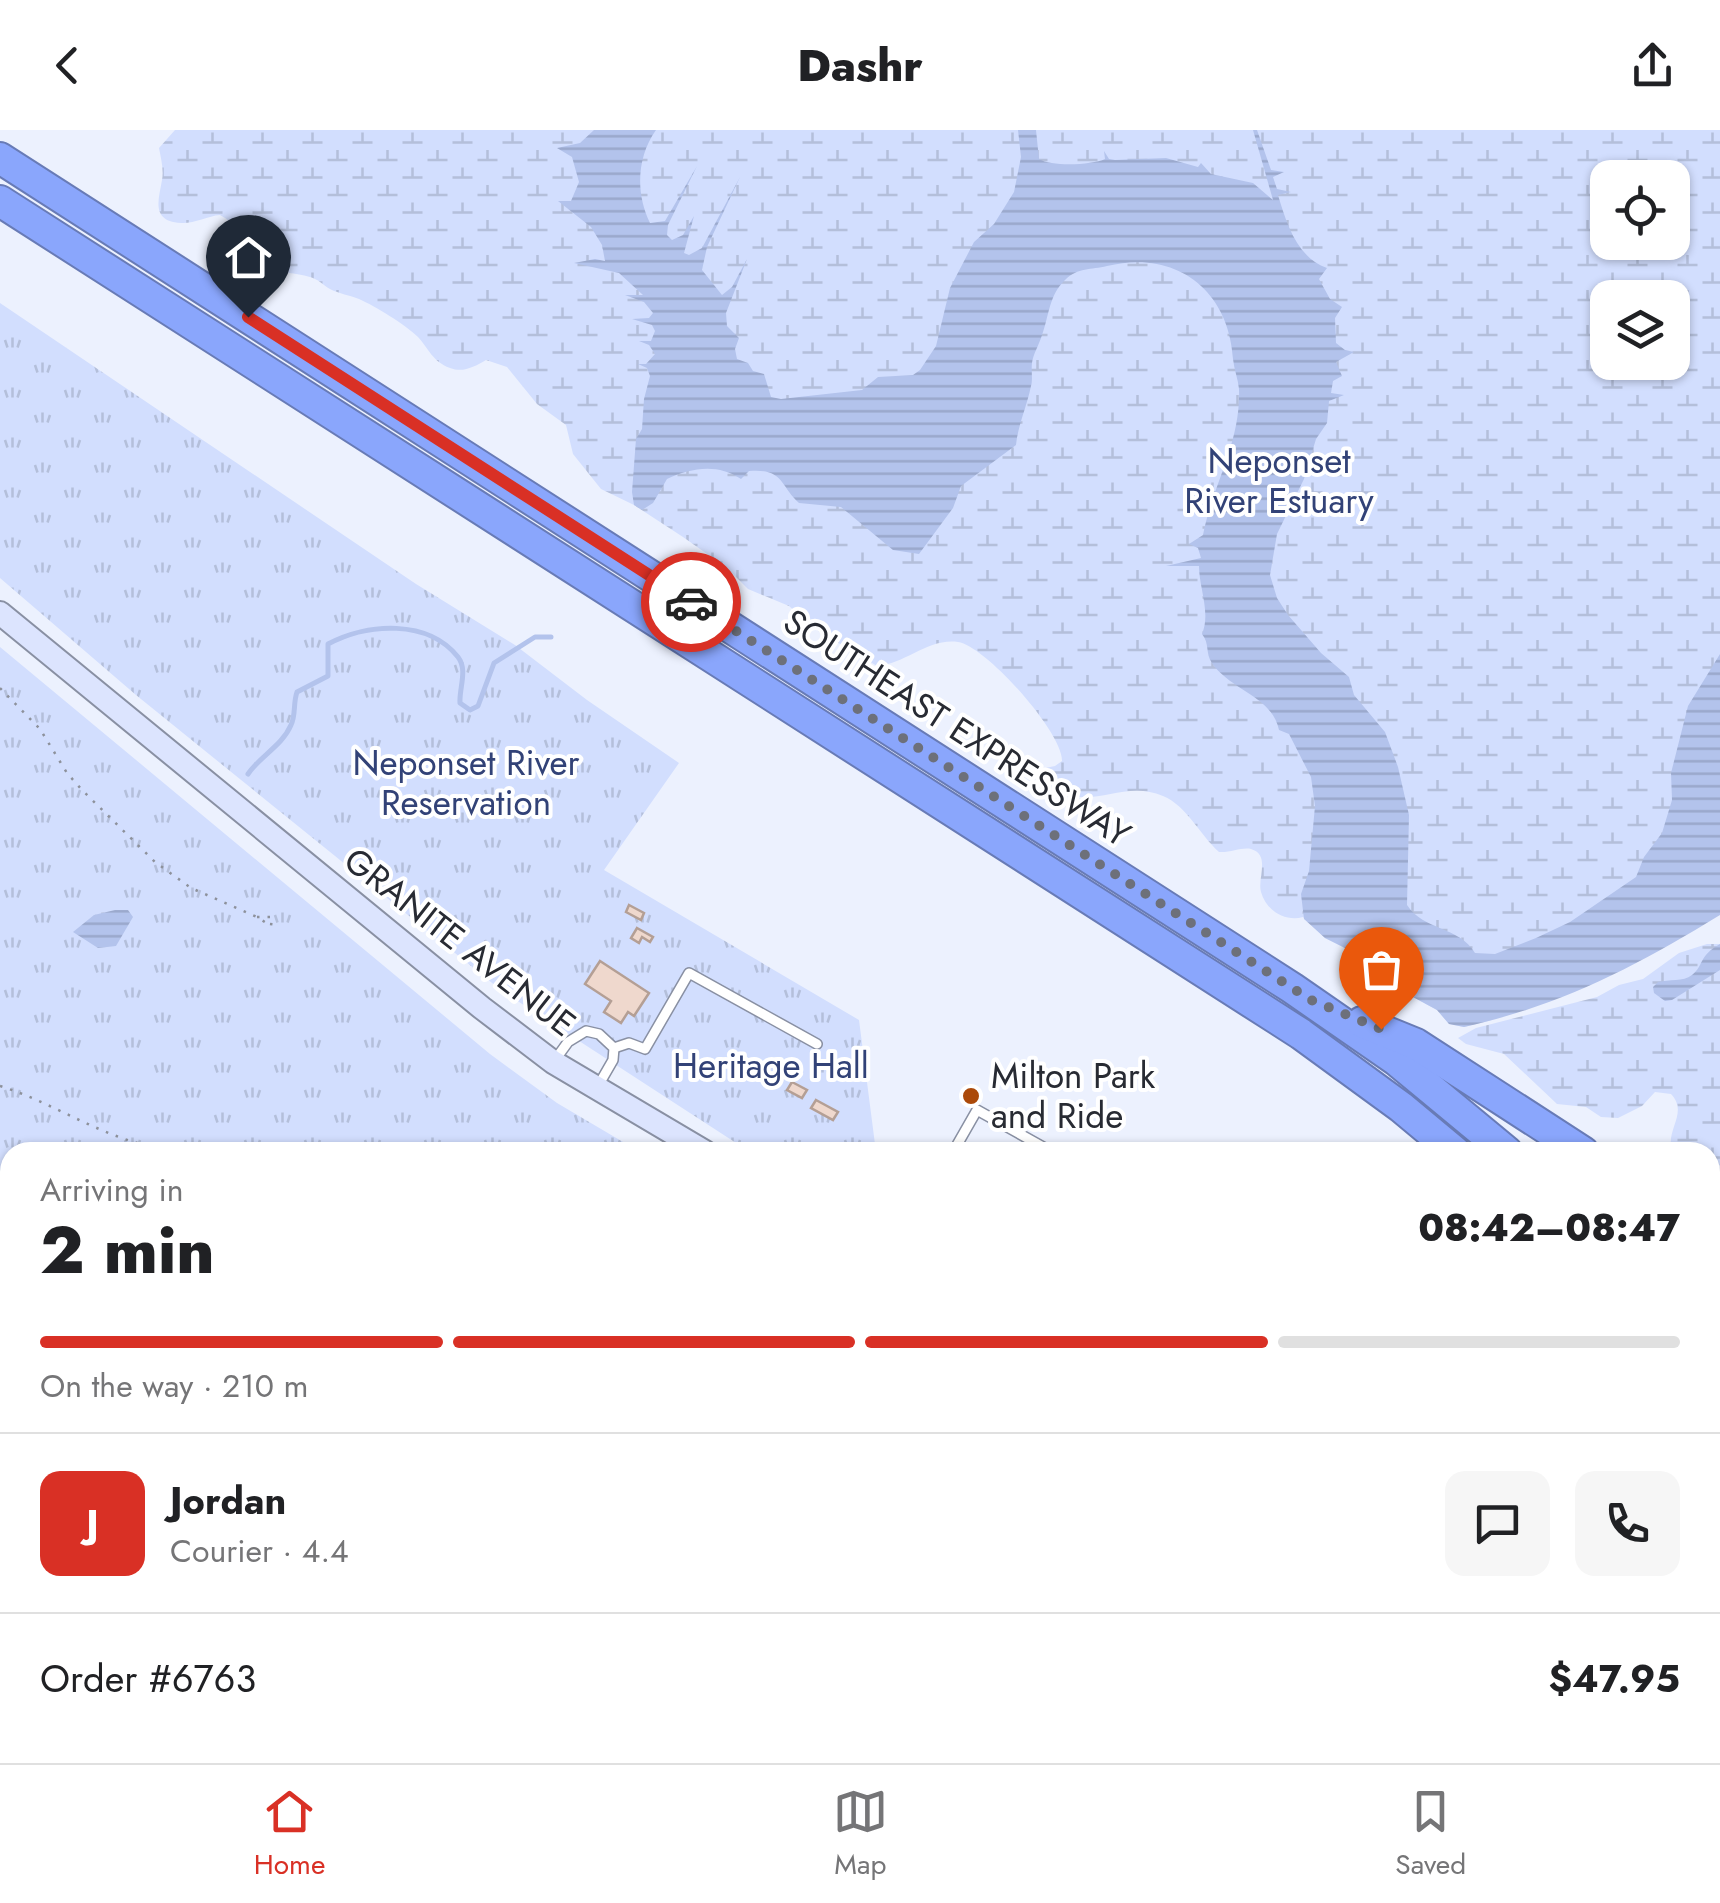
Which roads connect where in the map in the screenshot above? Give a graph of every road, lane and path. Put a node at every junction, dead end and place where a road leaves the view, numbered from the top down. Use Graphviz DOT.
graph roads {
  1 [pos="0,158"];
  2 [pos="0,179"];
  3 [pos="0,202"];
  4 [pos="0,218"];
  5 [pos="0,613"];
  6 [pos="0,688"];
  7 [pos="256,917"];
  8 [pos="1311,1000"];
  9 [pos="817,1044"];
  10 [pos="614,1048"];
  11 [pos="554,1062"];
  12 [pos="0,1086"];
  13 [pos="597,1089"];
  14 [pos="134,1142"];
  15 [pos="688,1142"];
  16 [pos="959,1142"];
  17 [pos="1034,1142"];
  18 [pos="1421,1142"];
  19 [pos="1443,1142"];
  20 [pos="1472,1142"];
  21 [pos="1495,1142"];
  22 [pos="1568,1142"];
  1 -- 8 [label="highway, SOUTHEAST EXPRESSWAY"];
  2 -- 20 [label="highway"];
  3 -- 19 [label="highway"];
  4 -- 18 [label="highway"];
  5 -- 11 [label="main road, GRANITE AVENUE"];
  6 -- 7 [label="path"];
  8 -- 21 [label="highway, SOUTHEAST EXPRESSWAY"];
  8 -- 22 [label="highway"];
  9 -- 10 [label="lane"];
  10 -- 11 [label="lane"];
  10 -- 13 [label="lane"];
  11 -- 13 [label="main road, GRANITE AVENUE"];
  12 -- 14 [label="path"];
  13 -- 15 [label="main road, GRANITE AVENUE"];
  16 -- 17 [label="lane"];
}
